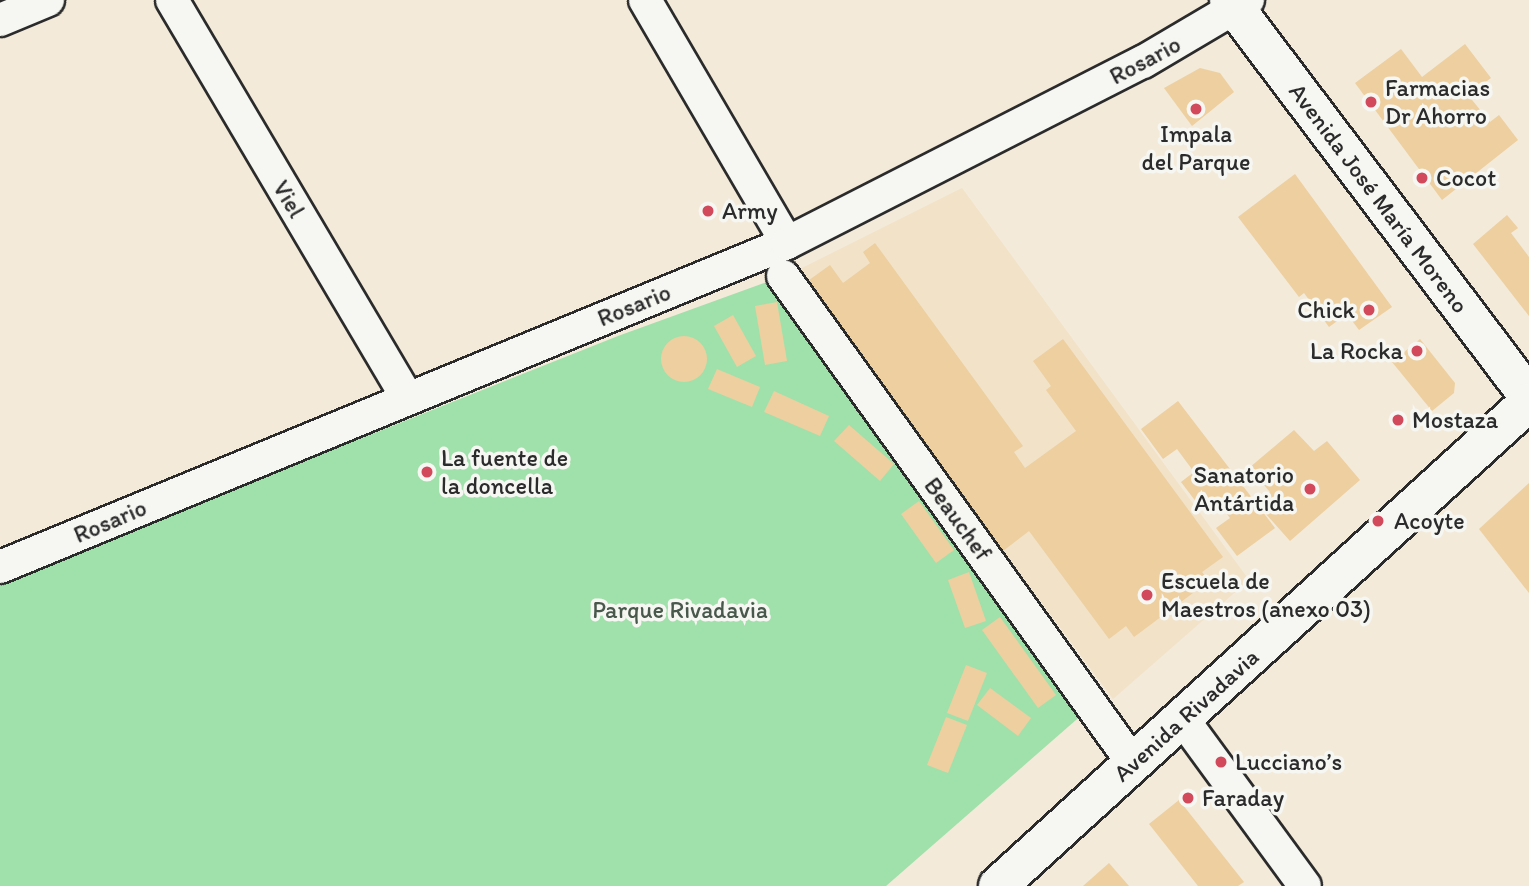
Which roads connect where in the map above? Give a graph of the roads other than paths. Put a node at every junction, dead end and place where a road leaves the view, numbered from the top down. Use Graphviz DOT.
graph roads {
  1 [pos="48,0"];
  2 [pos="172,0"];
  3 [pos="645,0"];
  4 [pos="1238,3"];
  5 [pos="0,20"];
  6 [pos="787,243"];
  7 [pos="783,276"];
  8 [pos="1529,396"];
  9 [pos="407,397"];
  10 [pos="1529,402"];
  11 [pos="0,567"];
  12 [pos="1182,719"];
  13 [pos="1133,763"];
  14 [pos="1016,880"];
  15 [pos="1305,886"];
  1 -- 5 [label="street"];
  2 -- 9 [label="street, Viel"];
  3 -- 6 [label="street"];
  4 -- 6 [label="street, Rosario"];
  4 -- 8 [label="main road, Avenida José María Moreno"];
  6 -- 9 [label="street, Rosario"];
  7 -- 13 [label="street, Beauchef"];
  9 -- 11 [label="street, Rosario"];
  10 -- 12 [label="main road, Avenida Rivadavia"];
  12 -- 13 [label="main road, Avenida Rivadavia"];
  12 -- 15 [label="street"];
  13 -- 14 [label="main road, Avenida Rivadavia"];
}
